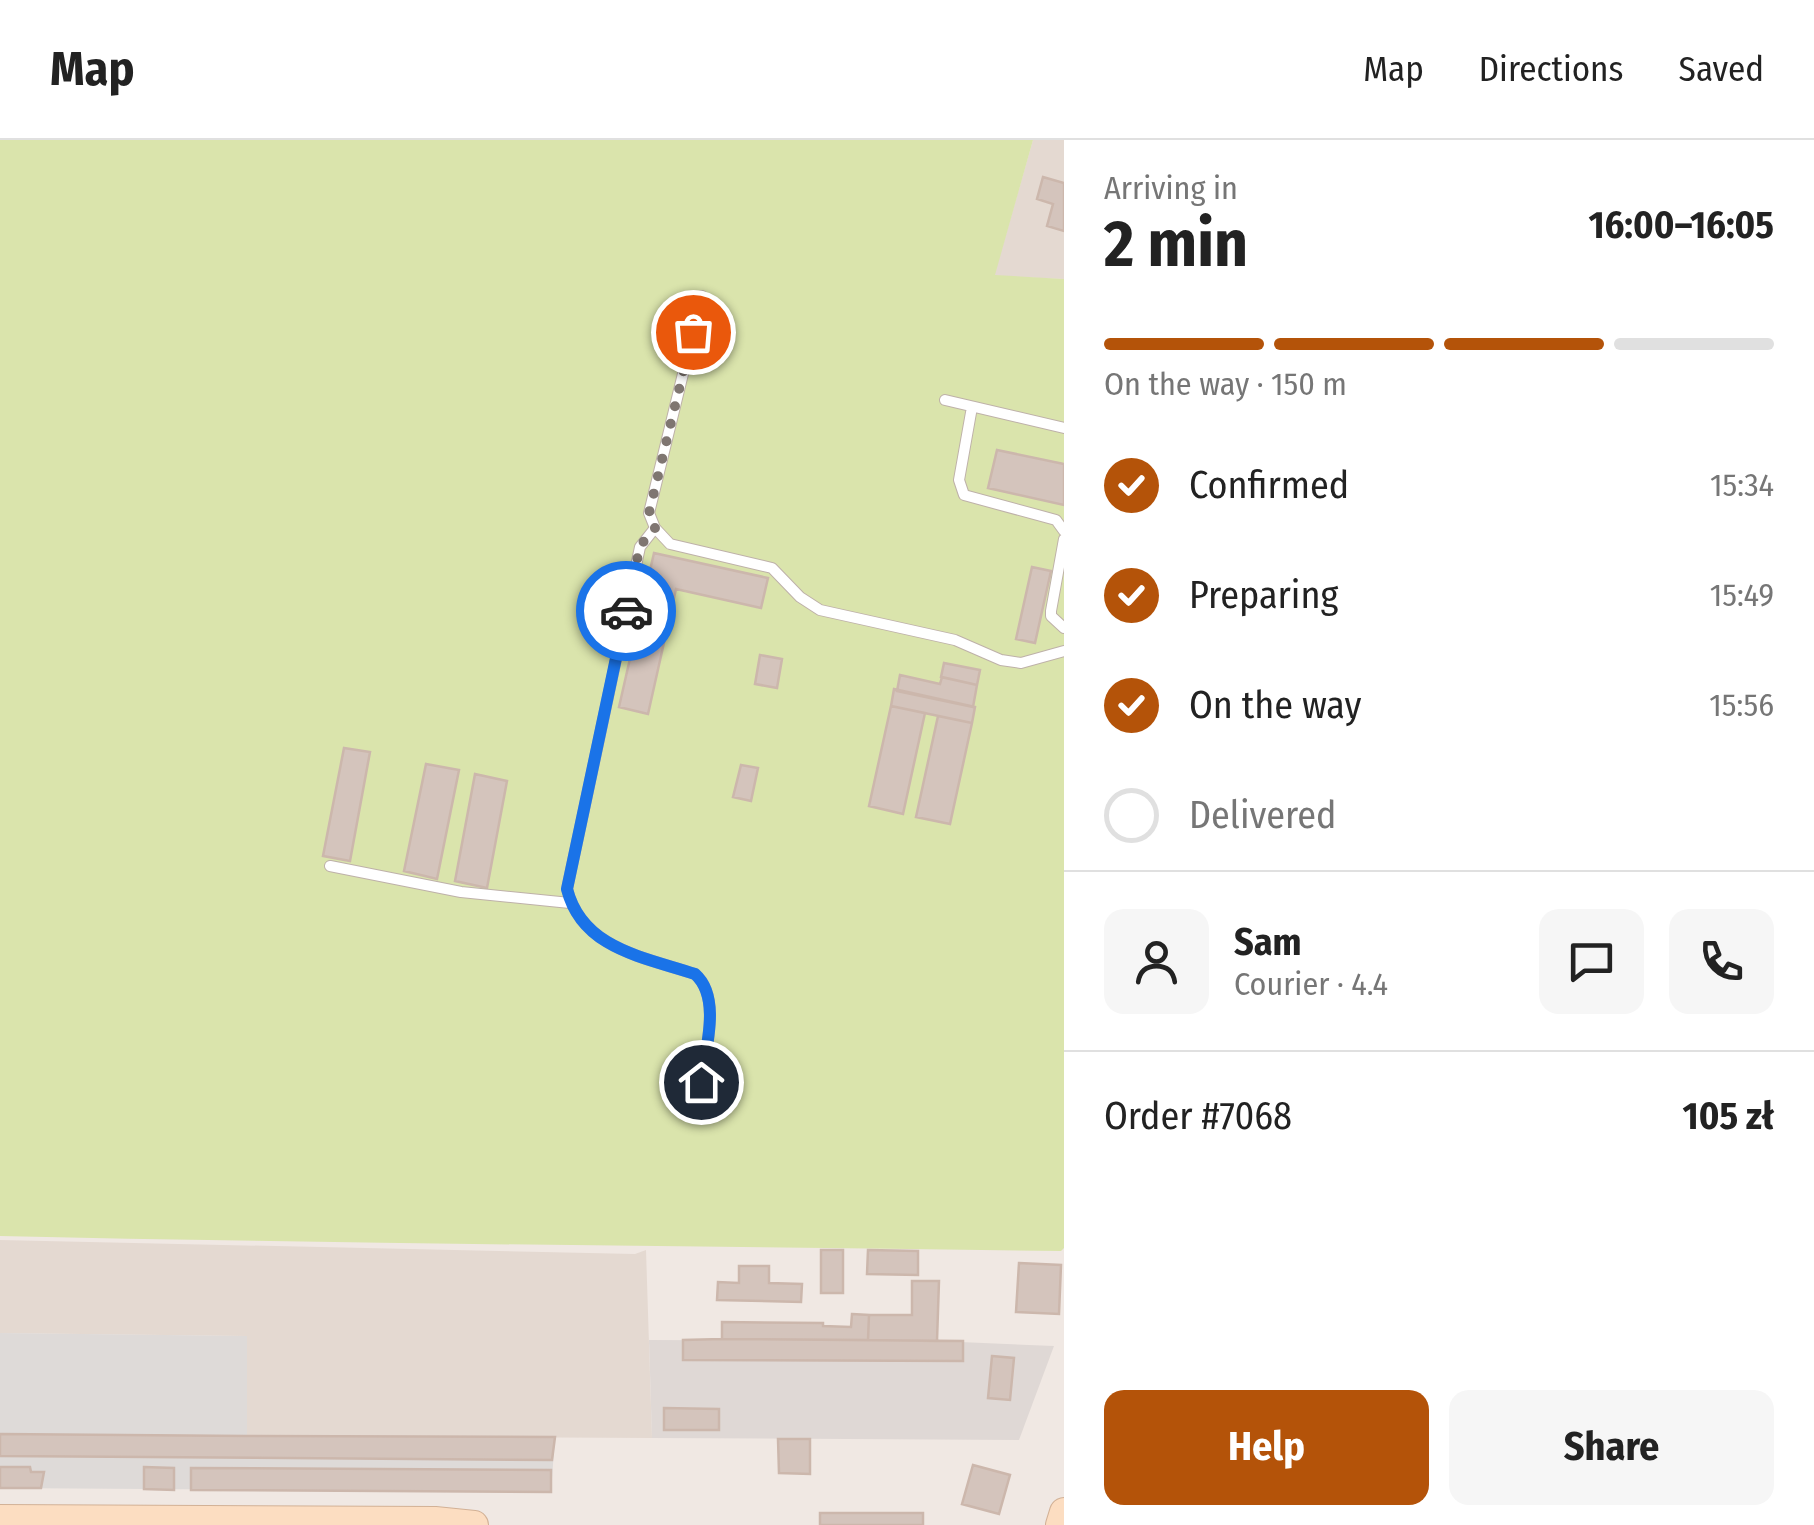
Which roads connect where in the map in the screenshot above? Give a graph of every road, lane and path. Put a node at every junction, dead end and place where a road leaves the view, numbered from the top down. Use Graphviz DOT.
graph roads {
  1 [pos="702,296"];
  2 [pos="945,400"];
  3 [pos="972,407"];
  4 [pos="1064,428"];
  5 [pos="655,528"];
  6 [pos="1064,531"];
  7 [pos="1064,540"];
  8 [pos="1064,628"];
  9 [pos="1064,651"];
  10 [pos="330,866"];
  11 [pos="570,903"];
  12 [pos="701,1082"];
  13 [pos="1064,1512"];
  14 [pos="0,1519"];
  15 [pos="474,1525"];
  16 [pos="1060,1525"];
  1 -- 5 [label="lane"];
  2 -- 3 [label="lane"];
  3 -- 4 [label="lane"];
  3 -- 6 [label="lane"];
  5 -- 9 [label="lane"];
  5 -- 11 [label="lane"];
  7 -- 8 [label="lane"];
  10 -- 11 [label="lane"];
  11 -- 12 [label="lane"];
  13 -- 16 [label="street"];
  14 -- 15 [label="street"];
}
